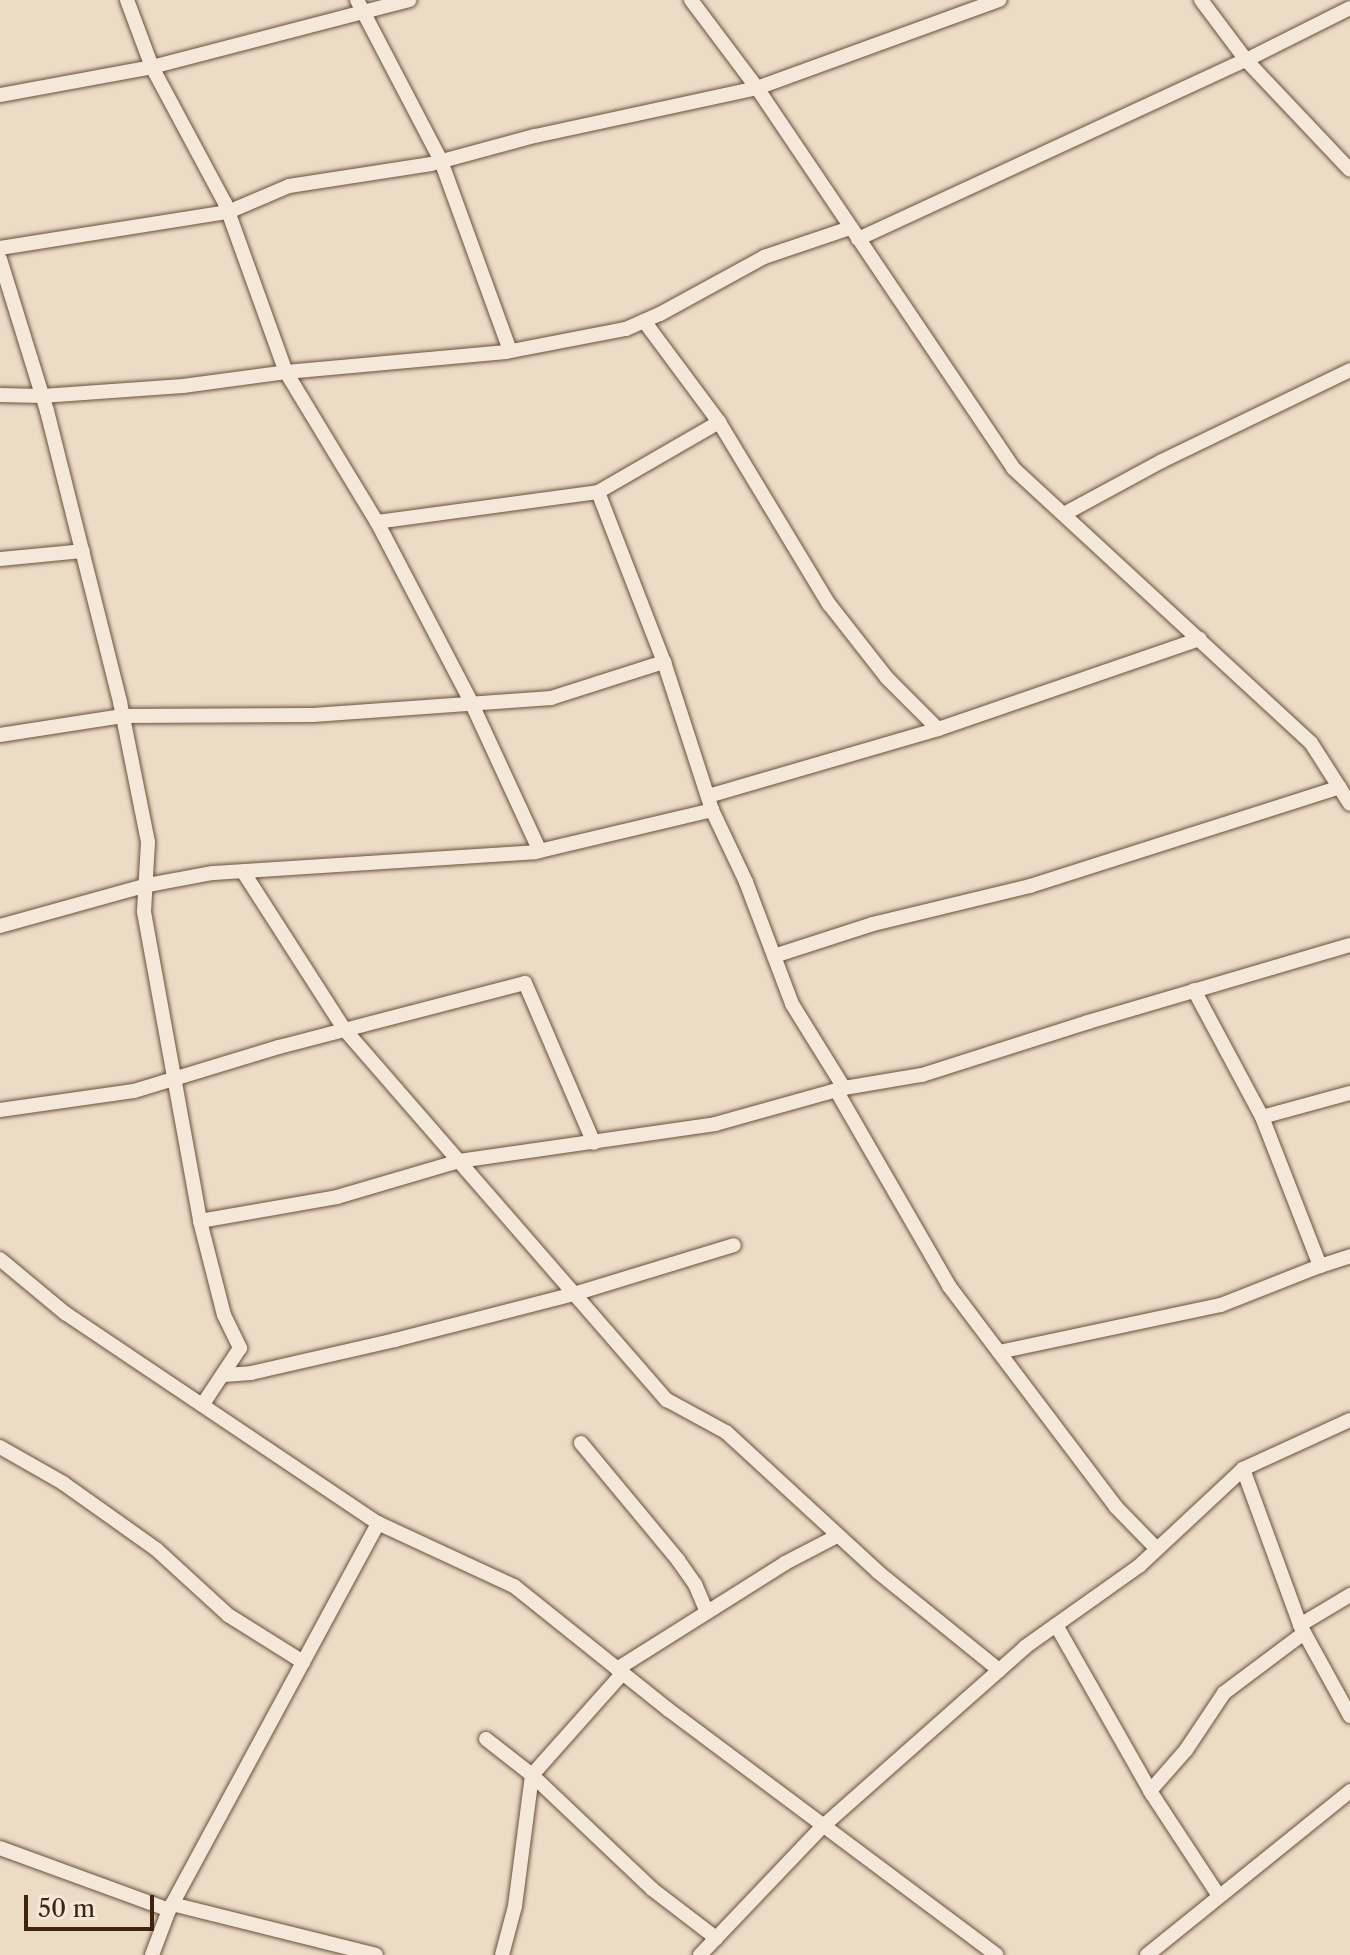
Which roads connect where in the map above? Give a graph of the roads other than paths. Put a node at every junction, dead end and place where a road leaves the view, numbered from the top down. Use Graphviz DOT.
graph roads {
  1 [pos="127,0"];
  2 [pos="409,0"];
  3 [pos="691,0"];
  4 [pos="999,0"];
  5 [pos="1201,0"];
  6 [pos="360,5"];
  7 [pos="1350,8"];
  8 [pos="1246,60"];
  9 [pos="152,67"];
  10 [pos="757,88"];
  11 [pos="0,95"];
  12 [pos="441,161"];
  13 [pos="1350,170"];
  14 [pos="228,212"];
  15 [pos="854,233"];
  16 [pos="0,248"];
  17 [pos="0,259"];
  18 [pos="644,321"];
  19 [pos="510,351"];
  20 [pos="1350,370"];
  21 [pos="286,372"];
  22 [pos="0,395"];
  23 [pos="42,396"];
  24 [pos="719,422"];
  25 [pos="598,492"];
  26 [pos="1064,514"];
  27 [pos="377,522"];
  28 [pos="83,551"];
  29 [pos="0,559"];
  30 [pos="1200,639"];
  31 [pos="664,662"];
  32 [pos="471,702"];
  33 [pos="123,716"];
  34 [pos="938,729"];
  35 [pos="0,735"];
  36 [pos="1347,797"];
  37 [pos="710,803"];
  38 [pos="540,851"];
  39 [pos="244,873"];
  40 [pos="148,885"];
  41 [pos="0,926"];
  42 [pos="1350,945"];
  43 [pos="774,956"];
  44 [pos="1194,990"];
  45 [pos="344,1029"];
  46 [pos="174,1076"];
  47 [pos="840,1089"];
  48 [pos="1350,1093"];
  49 [pos="0,1110"];
  50 [pos="1262,1117"];
  51 [pos="594,1143"];
  52 [pos="459,1161"];
  53 [pos="200,1221"];
  54 [pos="734,1245"];
  55 [pos="1350,1256"];
  56 [pos="0,1259"];
  57 [pos="1320,1266"];
  58 [pos="574,1294"];
  59 [pos="999,1352"];
  60 [pos="224,1375"];
  61 [pos="203,1404"];
  62 [pos="1350,1420"];
  63 [pos="581,1443"];
  64 [pos="0,1447"];
  65 [pos="1243,1469"];
  66 [pos="378,1523"];
  67 [pos="837,1536"];
  68 [pos="1156,1548"];
  69 [pos="1350,1595"];
  70 [pos="707,1612"];
  71 [pos="1056,1625"];
  72 [pos="1302,1629"];
  73 [pos="303,1662"];
  74 [pos="999,1670"];
  75 [pos="620,1671"];
  76 [pos="1350,1716"];
  77 [pos="486,1739"];
  78 [pos="532,1775"];
  79 [pos="1150,1791"];
  80 [pos="1350,1791"];
  81 [pos="823,1826"];
  82 [pos="0,1848"];
  83 [pos="1219,1896"];
  84 [pos="170,1907"];
  85 [pos="716,1938"];
  86 [pos="152,1955"];
  87 [pos="376,1955"];
  88 [pos="502,1955"];
  89 [pos="700,1955"];
  90 [pos="996,1955"];
  91 [pos="1147,1955"];
  1 -- 9 [label="street"];
  2 -- 6 [label="street"];
  3 -- 10 [label="street"];
  4 -- 10 [label="street"];
  5 -- 8 [label="street"];
  6 -- 9 [label="street"];
  6 -- 12 [label="street"];
  7 -- 8 [label="street"];
  8 -- 13 [label="street"];
  8 -- 15 [label="street"];
  9 -- 11 [label="street"];
  9 -- 14 [label="street"];
  10 -- 12 [label="street"];
  10 -- 15 [label="street"];
  12 -- 14 [label="street"];
  12 -- 19 [label="street"];
  14 -- 16 [label="street"];
  14 -- 21 [label="street"];
  15 -- 18 [label="street"];
  15 -- 26 [label="street"];
  17 -- 23 [label="street"];
  18 -- 19 [label="street"];
  18 -- 24 [label="street"];
  19 -- 21 [label="street"];
  20 -- 26 [label="street"];
  21 -- 23 [label="street"];
  21 -- 27 [label="street"];
  22 -- 23 [label="street"];
  23 -- 28 [label="street"];
  24 -- 25 [label="street"];
  24 -- 34 [label="street"];
  25 -- 27 [label="street"];
  25 -- 31 [label="street"];
  26 -- 30 [label="street"];
  27 -- 32 [label="street"];
  28 -- 29 [label="street"];
  28 -- 33 [label="street"];
  30 -- 34 [label="street"];
  30 -- 36 [label="street"];
  31 -- 32 [label="street"];
  31 -- 37 [label="street"];
  32 -- 33 [label="street"];
  32 -- 38 [label="street"];
  33 -- 35 [label="street"];
  33 -- 40 [label="street"];
  34 -- 37 [label="street"];
  36 -- 43 [label="street"];
  37 -- 38 [label="street"];
  37 -- 43 [label="street"];
  38 -- 39 [label="street"];
  39 -- 40 [label="street"];
  39 -- 45 [label="street"];
  40 -- 41 [label="street"];
  40 -- 46 [label="street"];
  42 -- 44 [label="street"];
  43 -- 47 [label="street"];
  44 -- 47 [label="street"];
  44 -- 50 [label="street"];
  45 -- 46 [label="street"];
  45 -- 51 [label="street"];
  45 -- 52 [label="street"];
  46 -- 49 [label="street"];
  46 -- 53 [label="street"];
  47 -- 51 [label="street"];
  47 -- 59 [label="street"];
  48 -- 50 [label="street"];
  50 -- 57 [label="street"];
  51 -- 52 [label="street"];
  52 -- 53 [label="street"];
  52 -- 58 [label="street"];
  53 -- 60 [label="street"];
  54 -- 58 [label="street"];
  55 -- 57 [label="street"];
  56 -- 61 [label="street"];
  57 -- 59 [label="street"];
  58 -- 60 [label="street"];
  58 -- 67 [label="street"];
  59 -- 68 [label="street"];
  60 -- 61 [label="street"];
  61 -- 66 [label="street"];
  62 -- 65 [label="street"];
  63 -- 70 [label="street"];
  64 -- 73 [label="street"];
  65 -- 68 [label="street"];
  65 -- 72 [label="street"];
  66 -- 73 [label="street"];
  66 -- 75 [label="street"];
  67 -- 70 [label="street"];
  67 -- 74 [label="street"];
  68 -- 71 [label="street"];
  69 -- 72 [label="street"];
  70 -- 75 [label="street"];
  71 -- 74 [label="street"];
  71 -- 79 [label="street"];
  72 -- 76 [label="street"];
  72 -- 79 [label="street"];
  73 -- 84 [label="street"];
  74 -- 81 [label="street"];
  75 -- 78 [label="street"];
  75 -- 81 [label="street"];
  77 -- 78 [label="street"];
  78 -- 85 [label="street"];
  78 -- 88 [label="street"];
  79 -- 83 [label="street"];
  80 -- 83 [label="street"];
  81 -- 85 [label="street"];
  81 -- 90 [label="street"];
  82 -- 84 [label="street"];
  83 -- 91 [label="street"];
  84 -- 86 [label="street"];
  84 -- 87 [label="street"];
  85 -- 89 [label="street"];
}
